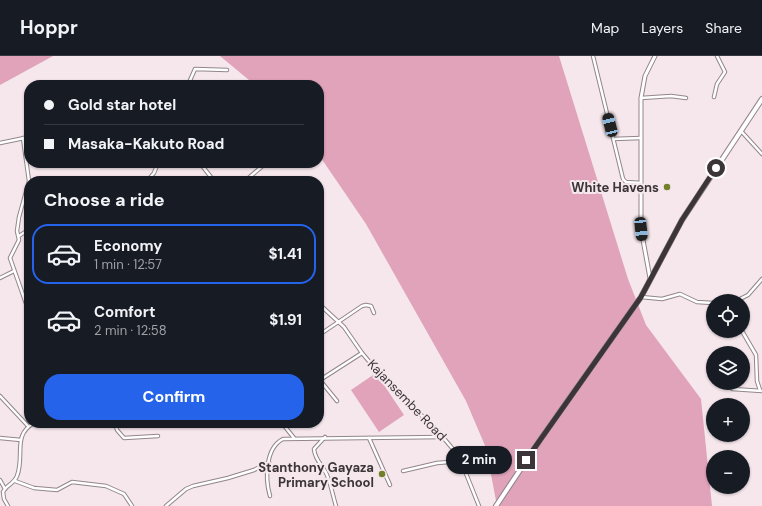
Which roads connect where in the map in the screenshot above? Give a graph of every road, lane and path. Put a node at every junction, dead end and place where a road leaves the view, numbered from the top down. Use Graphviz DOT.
graph roads {
  1 [pos="593,56"];
  2 [pos="654,56"];
  3 [pos="717,56"];
  4 [pos="227,70"];
  5 [pos="190,80"];
  6 [pos="714,97"];
  7 [pos="641,98"];
  8 [pos="686,98"];
  9 [pos="762,99"];
  10 [pos="741,131"];
  11 [pos="23,138"];
  12 [pos="641,138"];
  13 [pos="613,139"];
  14 [pos="0,143"];
  15 [pos="24,145"];
  16 [pos="762,154"];
  17 [pos="204,168"];
  18 [pos="260,168"];
  19 [pos="210,176"];
  20 [pos="251,176"];
  21 [pos="642,183"];
  22 [pos="24,199"];
  23 [pos="24,233"];
  24 [pos="19,236"];
  25 [pos="14,271"];
  26 [pos="0,278"];
  27 [pos="650,278"];
  28 [pos="762,279"];
  29 [pos="749,294"];
  30 [pos="641,297"];
  31 [pos="24,298"];
  32 [pos="706,303"];
  33 [pos="324,309"];
  34 [pos="374,313"];
  35 [pos="338,322"];
  36 [pos="324,332"];
  37 [pos="746,338"];
  38 [pos="362,353"];
  39 [pos="324,376"];
  40 [pos="324,385"];
  41 [pos="750,390"];
  42 [pos="761,390"];
  43 [pos="0,396"];
  44 [pos="337,401"];
  45 [pos="24,422"];
  46 [pos="26,428"];
  47 [pos="117,428"];
  48 [pos="286,428"];
  49 [pos="158,436"];
  50 [pos="443,436"];
  51 [pos="325,438"];
  52 [pos="369,438"];
  53 [pos="0,439"];
  54 [pos="295,439"];
  55 [pos="21,440"];
  56 [pos="461,461"];
  57 [pos="269,462"];
  58 [pos="404,471"];
  59 [pos="0,480"];
  60 [pos="15,481"];
  61 [pos="390,485"];
  62 [pos="5,489"];
  63 [pos="270,496"];
  64 [pos="8,506"];
  65 [pos="132,506"];
  66 [pos="166,506"];
  67 [pos="336,506"];
  68 [pos="479,506"];
  69 [pos="496,506"];
  1 -- 13 [label="street"];
  2 -- 7 [label="street"];
  3 -- 6 [label="street"];
  4 -- 5 [label="street"];
  7 -- 8 [label="street"];
  7 -- 12 [label="street"];
  9 -- 10 [label="highway"];
  10 -- 16 [label="street"];
  10 -- 27 [label="highway"];
  11 -- 14 [label="street"];
  11 -- 15 [label="street"];
  12 -- 13 [label="street"];
  12 -- 21 [label="street"];
  13 -- 21 [label="street"];
  17 -- 19 [label="street"];
  18 -- 20 [label="street"];
  21 -- 27 [label="street"];
  22 -- 24 [label="street"];
  23 -- 24 [label="street"];
  24 -- 25 [label="street"];
  25 -- 26 [label="street"];
  25 -- 31 [label="street"];
  27 -- 30 [label="highway"];
  28 -- 29 [label="street"];
  30 -- 32 [label="street"];
  30 -- 69 [label="highway"];
  33 -- 35 [label="street, Kajansembe Road"];
  34 -- 35 [label="street"];
  35 -- 36 [label="street"];
  35 -- 38 [label="street, Kajansembe Road"];
  37 -- 42 [label="street"];
  38 -- 39 [label="street"];
  38 -- 50 [label="street, Kajansembe Road"];
  40 -- 44 [label="street"];
  41 -- 42 [label="street"];
  43 -- 45 [label="street"];
  46 -- 55 [label="street"];
  47 -- 49 [label="street"];
  48 -- 54 [label="street"];
  50 -- 52 [label="street"];
  50 -- 56 [label="street, Kajansembe Road"];
  51 -- 52 [label="street"];
  51 -- 54 [label="street"];
  51 -- 67 [label="street"];
  52 -- 61 [label="street"];
  53 -- 55 [label="street"];
  54 -- 57 [label="street"];
  55 -- 60 [label="street"];
  56 -- 58 [label="street"];
  56 -- 68 [label="street, Kajansembe Road"];
  57 -- 63 [label="street"];
  57 -- 66 [label="street"];
  59 -- 62 [label="street"];
  60 -- 62 [label="street"];
  60 -- 65 [label="street"];
  62 -- 64 [label="street"];
}
